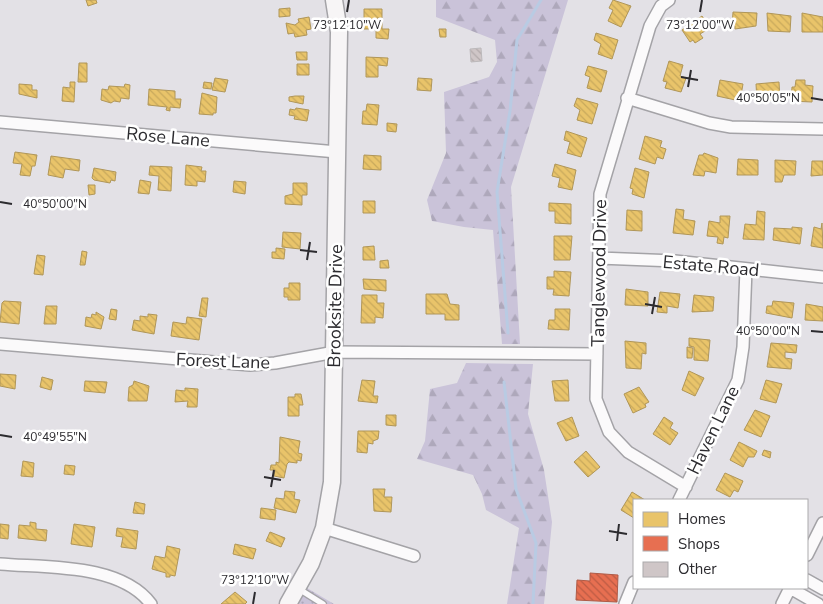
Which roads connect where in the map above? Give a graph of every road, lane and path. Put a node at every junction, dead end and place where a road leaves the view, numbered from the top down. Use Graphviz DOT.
graph roads {
  1 [pos="334,0"];
  2 [pos="669,0"];
  3 [pos="627,98"];
  4 [pos="0,122"];
  5 [pos="823,129"];
  6 [pos="336,152"];
  7 [pos="599,258"];
  8 [pos="746,269"];
  9 [pos="823,277"];
  10 [pos="0,344"];
  11 [pos="335,352"];
  12 [pos="597,354"];
  13 [pos="686,487"];
  14 [pos="680,499"];
  15 [pos="823,523"];
  16 [pos="324,528"];
  17 [pos="808,552"];
  18 [pos="414,556"];
  19 [pos="0,564"];
  20 [pos="808,581"];
  21 [pos="633,584"];
  22 [pos="297,588"];
  23 [pos="790,589"];
  24 [pos="792,589"];
  25 [pos="823,589"];
  26 [pos="150,604"];
  27 [pos="288,604"];
  28 [pos="323,604"];
  29 [pos="625,604"];
  30 [pos="782,604"];
  31 [pos="818,604"];
  1 -- 6 [label="street, Brooksite Drive"];
  2 -- 3 [label="street, Tanglewood Drive"];
  3 -- 5 [label="street"];
  3 -- 7 [label="street, Tanglewood Drive"];
  4 -- 6 [label="street, Rose Lane"];
  6 -- 11 [label="street, Brooksite Drive"];
  7 -- 8 [label="street, Estate Road"];
  7 -- 12 [label="street, Tanglewood Drive"];
  8 -- 9 [label="street, Estate Road"];
  8 -- 13 [label="street, Haven Lane"];
  10 -- 11 [label="street, Forest Lane"];
  11 -- 12 [label="street, Forest Lane"];
  11 -- 16 [label="street, Brooksite Drive"];
  12 -- 13 [label="street, Tanglewood Drive"];
  13 -- 14 [label="street, Haven Lane"];
  15 -- 17 [label="street"];
  16 -- 18 [label="street"];
  16 -- 22 [label="street, Brooksite Drive"];
  19 -- 26 [label="street"];
  20 -- 25 [label="street"];
  21 -- 29 [label="street"];
  22 -- 27 [label="street, Brooksite Drive"];
  22 -- 28 [label="lane"];
  23 -- 30 [label="street"];
  24 -- 31 [label="street"];
}
